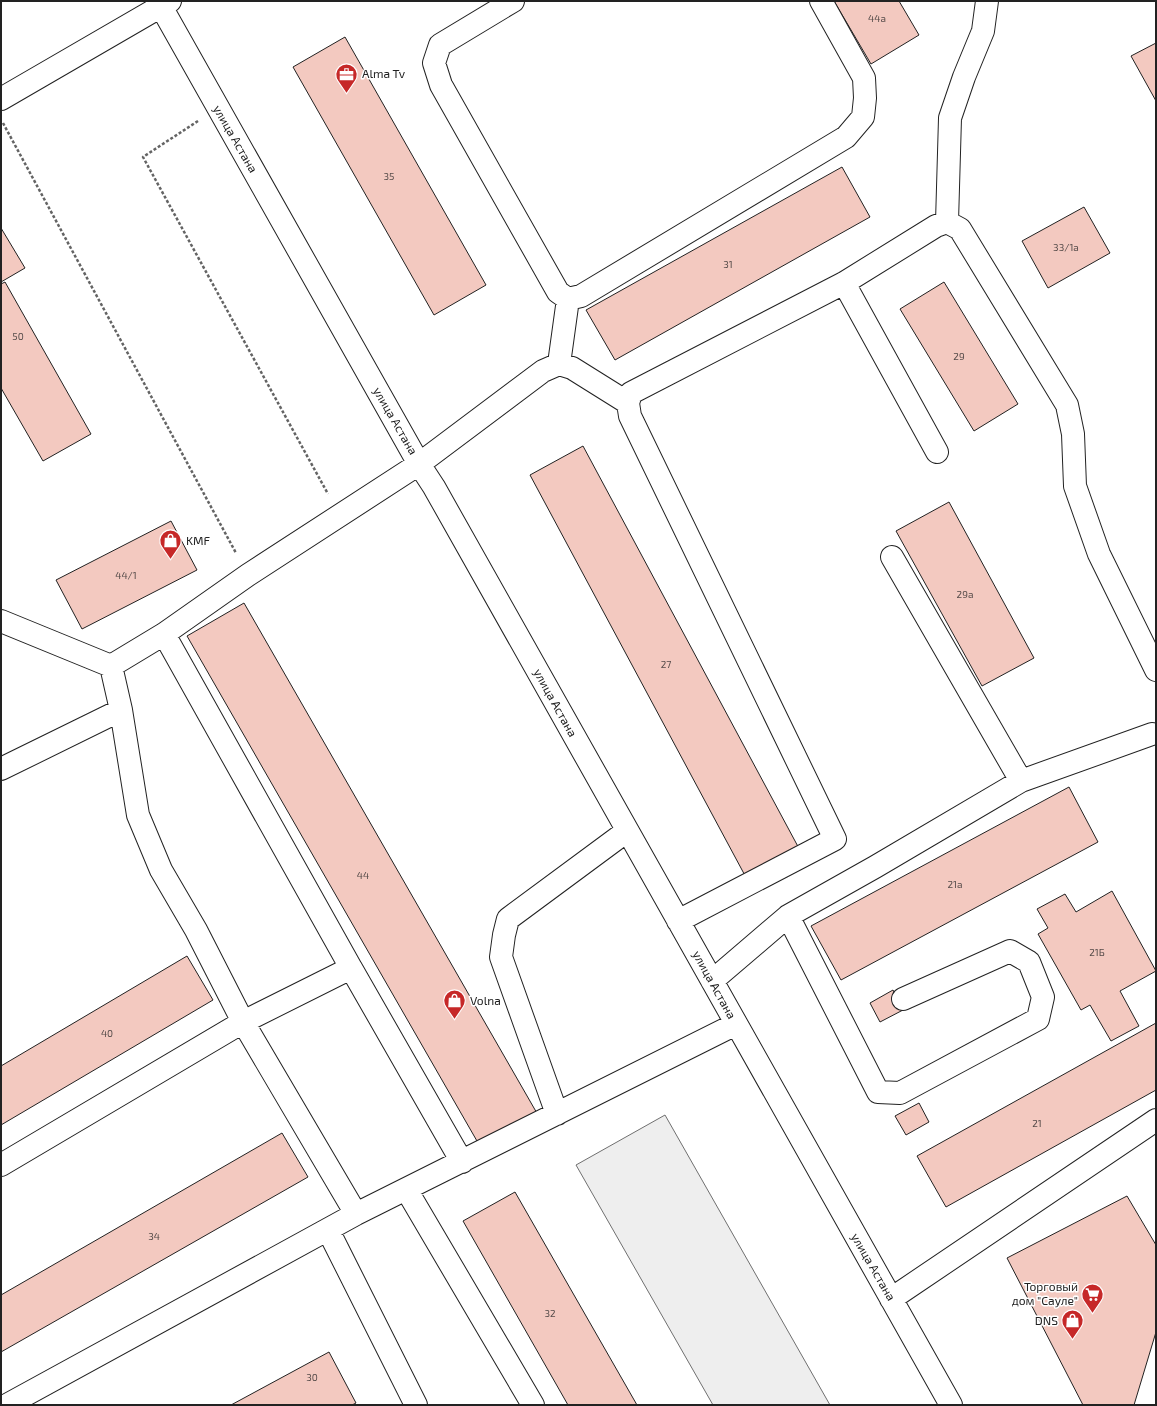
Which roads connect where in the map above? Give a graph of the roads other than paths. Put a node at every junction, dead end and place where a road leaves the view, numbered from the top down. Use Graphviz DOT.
graph roads {
  1 [pos="513,1"];
  2 [pos="820,1"];
  3 [pos="986,1"];
  4 [pos="163,3"];
  5 [pos="1,99"];
  6 [pos="947,222"];
  7 [pos="844,283"];
  8 [pos="568,299"];
  9 [pos="559,364"];
  10 [pos="628,403"];
  11 [pos="937,452"];
  12 [pos="419,464"];
  13 [pos="892,557"];
  14 [pos="1,622"];
  15 [pos="164,634"];
  16 [pos="110,666"];
  17 [pos="1156,670"];
  18 [pos="121,710"];
  19 [pos="1155,732"];
  20 [pos="1,769"];
  21 [pos="1021,781"];
  22 [pos="627,831"];
  23 [pos="788,916"];
  24 [pos="678,921"];
  25 [pos="351,968"];
  26 [pos="712,981"];
  27 [pos="903,999"];
  28 [pos="243,1022"];
  29 [pos="736,1024"];
  30 [pos="557,1114"];
  31 [pos="1156,1120"];
  32 [pos="462,1162"];
  33 [pos="1,1165"];
  34 [pos="406,1189"];
  35 [pos="356,1214"];
  36 [pos="328,1230"];
  37 [pos="892,1299"];
  38 [pos="7,1405"];
  39 [pos="416,1405"];
  40 [pos="533,1405"];
  41 [pos="951,1405"];
  1 -- 8 [label="street"];
  2 -- 8 [label="street"];
  3 -- 6 [label="street"];
  4 -- 5 [label="street"];
  4 -- 12 [label="street, улица Астана"];
  6 -- 7 [label="street"];
  6 -- 17 [label="street"];
  7 -- 10 [label="street"];
  7 -- 11 [label="street"];
  8 -- 9 [label="street"];
  9 -- 10 [label="street"];
  9 -- 12 [label="street"];
  10 -- 24 [label="street"];
  12 -- 15 [label="street"];
  12 -- 22 [label="street, улица Астана"];
  13 -- 21 [label="street"];
  14 -- 16 [label="street"];
  15 -- 16 [label="street"];
  15 -- 25 [label="street"];
  16 -- 18 [label="street"];
  18 -- 20 [label="street"];
  18 -- 28 [label="street"];
  19 -- 21 [label="street"];
  21 -- 23 [label="street"];
  22 -- 24 [label="street, улица Астана"];
  22 -- 30 [label="street"];
  23 -- 26 [label="street"];
  23 -- 27 [label="street"];
  24 -- 26 [label="street, улица Астана"];
  25 -- 28 [label="street"];
  25 -- 32 [label="street"];
  26 -- 29 [label="street, улица Астана"];
  28 -- 33 [label="street"];
  28 -- 35 [label="street"];
  29 -- 30 [label="street"];
  29 -- 37 [label="street, улица Астана"];
  30 -- 32 [label="street"];
  31 -- 37 [label="street"];
  32 -- 34 [label="street"];
  34 -- 35 [label="street"];
  34 -- 40 [label="street"];
  35 -- 36 [label="street"];
  36 -- 38 [label="street"];
  36 -- 39 [label="street"];
  37 -- 41 [label="street, улица Астана"];
}
